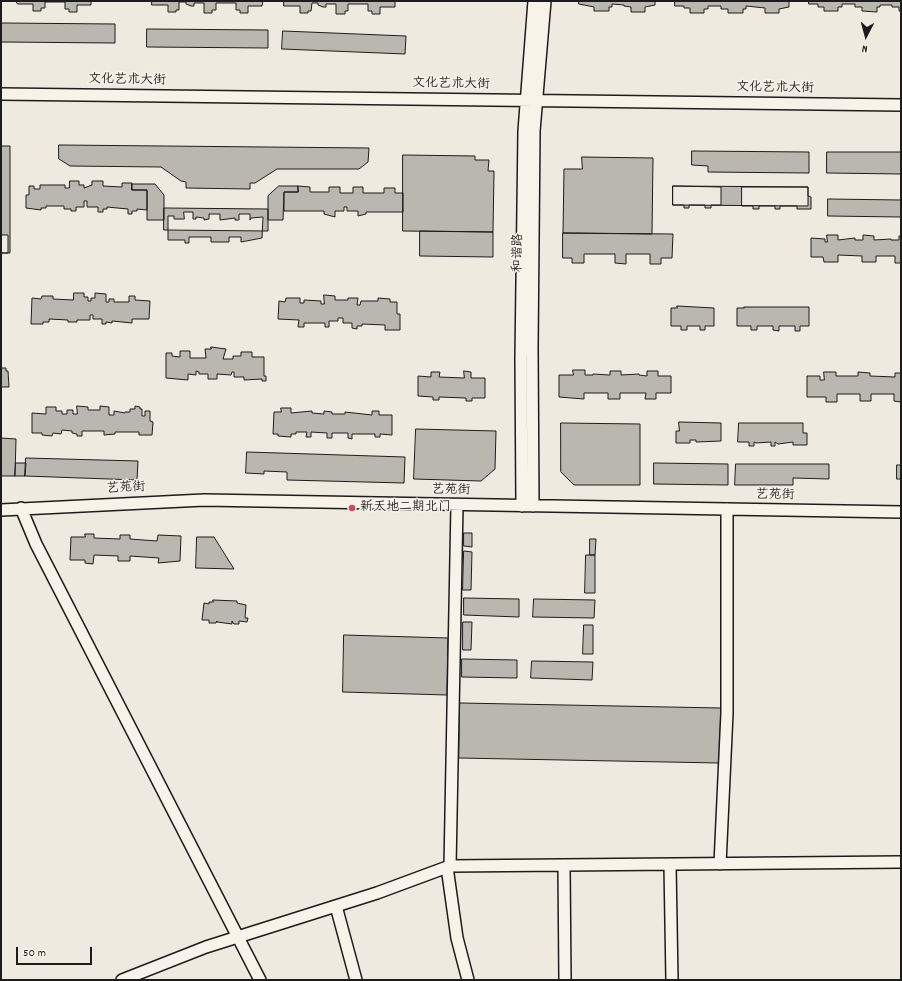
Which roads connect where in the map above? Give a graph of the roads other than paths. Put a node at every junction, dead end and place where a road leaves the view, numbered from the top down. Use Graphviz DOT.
graph roads {
  1 [pos="534,1"];
  2 [pos="545,1"];
  3 [pos="1,94"];
  4 [pos="531,100"];
  5 [pos="901,105"];
  6 [pos="457,505"];
  7 [pos="527,506"];
  8 [pos="21,508"];
  9 [pos="727,509"];
  10 [pos="1,510"];
  11 [pos="901,512"];
  12 [pos="901,862"];
  13 [pos="720,864"];
  14 [pos="670,865"];
  15 [pos="564,866"];
  16 [pos="449,867"];
  17 [pos="336,906"];
  18 [pos="237,937"];
  19 [pos="122,980"];
  20 [pos="260,980"];
  21 [pos="356,980"];
  22 [pos="468,980"];
  23 [pos="564,980"];
  24 [pos="672,980"];
  1 -- 4 [label="street, 和谐路"];
  2 -- 4 [label="street, 和谐路"];
  3 -- 4 [label="street, 文化艺术大街"];
  4 -- 5 [label="street, 文化艺术大街"];
  4 -- 7 [label="street, 和谐路"];
  6 -- 7 [label="street, 艺苑街"];
  6 -- 8 [label="street, 艺苑街"];
  6 -- 16 [label="street"];
  7 -- 9 [label="street, 艺苑街"];
  8 -- 10 [label="street, 艺苑街"];
  8 -- 18 [label="street"];
  9 -- 11 [label="street, 艺苑街"];
  9 -- 13 [label="street"];
  12 -- 13 [label="street"];
  13 -- 14 [label="street"];
  14 -- 15 [label="street"];
  14 -- 24 [label="street"];
  15 -- 16 [label="street"];
  15 -- 23 [label="street"];
  16 -- 17 [label="street"];
  16 -- 22 [label="street"];
  17 -- 18 [label="street"];
  17 -- 21 [label="street"];
  18 -- 19 [label="street"];
  18 -- 20 [label="street"];
}
